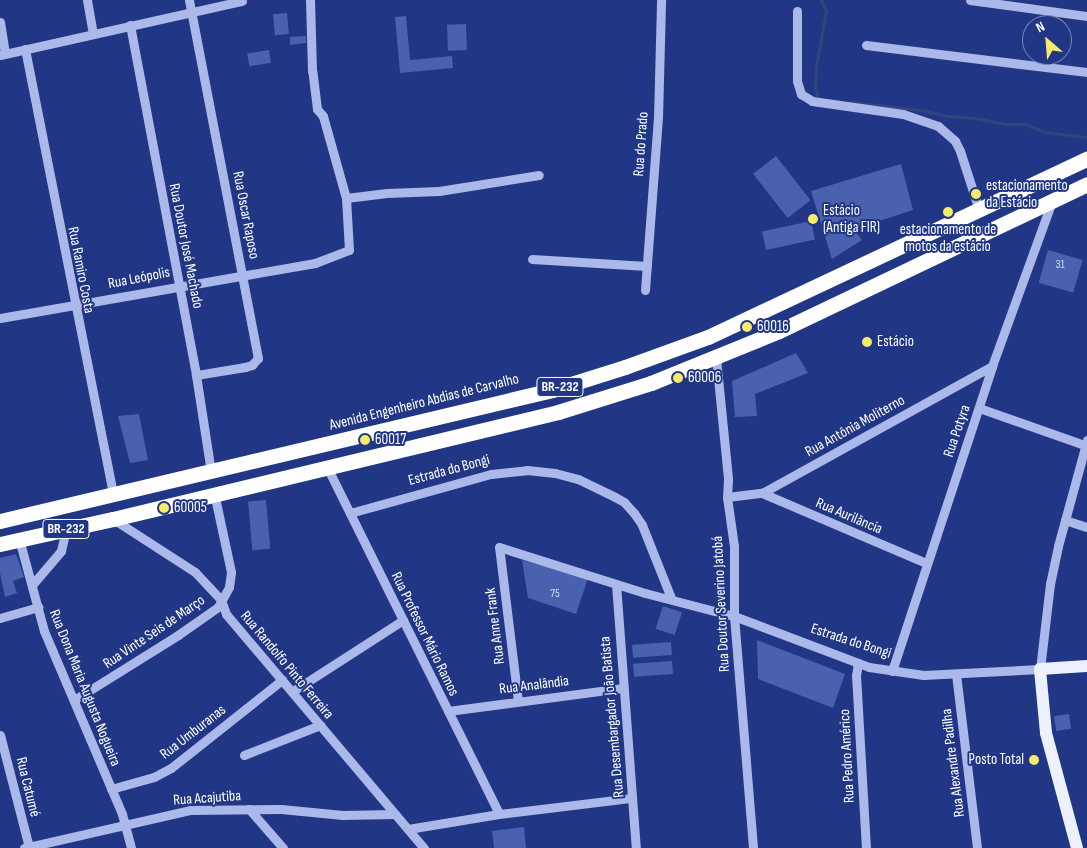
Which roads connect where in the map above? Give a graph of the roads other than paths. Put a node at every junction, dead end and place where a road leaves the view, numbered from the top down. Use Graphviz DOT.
graph roads {
  1 [pos="87,0"];
  2 [pos="189,0"];
  3 [pos="310,0"];
  4 [pos="661,0"];
  5 [pos="970,0"];
  6 [pos="242,2"];
  7 [pos="797,11"];
  8 [pos="192,12"];
  9 [pos="1087,16"];
  10 [pos="0,22"];
  11 [pos="130,25"];
  12 [pos="93,33"];
  13 [pos="866,44"];
  14 [pos="24,49"];
  15 [pos="3,54"];
  16 [pos="1087,72"];
  17 [pos="1087,159"];
  18 [pos="538,175"];
  19 [pos="1087,184"];
  20 [pos="346,198"];
  21 [pos="1052,201"];
  22 [pos="979,210"];
  23 [pos="532,259"];
  24 [pos="647,266"];
  25 [pos="243,275"];
  26 [pos="179,285"];
  27 [pos="645,290"];
  28 [pos="74,305"];
  29 [pos="0,318"];
  30 [pos="716,358"];
  31 [pos="992,366"];
  32 [pos="196,375"];
  33 [pos="979,408"];
  34 [pos="1086,444"];
  35 [pos="327,467"];
  36 [pos="211,472"];
  37 [pos="214,493"];
  38 [pos="762,493"];
  39 [pos="112,495"];
  40 [pos="727,497"];
  41 [pos="350,513"];
  42 [pos="113,519"];
  43 [pos="1065,520"];
  44 [pos="0,522"];
  45 [pos="1087,527"];
  46 [pos="66,529"];
  47 [pos="19,539"];
  48 [pos="0,544"];
  49 [pos="499,547"];
  50 [pos="926,563"];
  51 [pos="616,584"];
  52 [pos="32,586"];
  53 [pos="672,598"];
  54 [pos="220,600"];
  55 [pos="38,607"];
  56 [pos="734,616"];
  57 [pos="0,618"];
  58 [pos="403,620"];
  59 [pos="858,664"];
  60 [pos="1087,666"];
  61 [pos="1040,669"];
  62 [pos="892,671"];
  63 [pos="956,674"];
  64 [pos="282,680"];
  65 [pos="623,688"];
  66 [pos="293,691"];
  67 [pos="74,700"];
  68 [pos="518,701"];
  69 [pos="448,711"];
  70 [pos="320,725"];
  71 [pos="0,735"];
  72 [pos="244,755"];
  73 [pos="111,789"];
  74 [pos="632,798"];
  75 [pos="248,809"];
  76 [pos="394,814"];
  77 [pos="499,814"];
  78 [pos="126,825"];
  79 [pos="408,829"];
  80 [pos="26,847"];
  81 [pos="132,847"];
  82 [pos="283,848"];
  83 [pos="424,848"];
  84 [pos="636,848"];
  85 [pos="753,848"];
  86 [pos="866,848"];
  87 [pos="977,848"];
  88 [pos="1077,848"];
  1 -- 12 [label="street"];
  2 -- 8 [label="street, Rua Oscar Raposo"];
  3 -- 20 [label="street"];
  4 -- 24 [label="street, Rua do Prado"];
  5 -- 9 [label="street"];
  6 -- 8 [label="street"];
  7 -- 22 [label="street"];
  8 -- 11 [label="street"];
  8 -- 25 [label="street, Rua Oscar Raposo"];
  10 -- 15 [label="street"];
  11 -- 12 [label="street"];
  11 -- 26 [label="street, Rua Doutor José Machado"];
  12 -- 14 [label="street"];
  13 -- 16 [label="street"];
  14 -- 15 [label="street"];
  14 -- 28 [label="street, Rua Ramiro Costa"];
  17 -- 22 [label="highway, Avenida Engenheiro Abdias de Carvalho / BR-232"];
  18 -- 20 [label="street"];
  19 -- 21 [label="highway, BR-232"];
  20 -- 25 [label="street, Rua Leópolis"];
  21 -- 30 [label="highway, BR-232"];
  21 -- 31 [label="street, Rua Potyra"];
  22 -- 36 [label="highway, Avenida Engenheiro Abdias de Carvalho / BR-232"];
  23 -- 24 [label="street"];
  24 -- 27 [label="street, Rua do Prado"];
  25 -- 26 [label="street, Rua Leópolis"];
  25 -- 32 [label="street, Rua Oscar Raposo"];
  26 -- 28 [label="street, Rua Leópolis"];
  26 -- 32 [label="street, Rua Doutor José Machado"];
  28 -- 29 [label="street, Rua Leópolis"];
  28 -- 39 [label="street, Rua Ramiro Costa"];
  30 -- 35 [label="highway, BR-232"];
  30 -- 40 [label="street, Rua Doutor Severino Jatobá"];
  31 -- 33 [label="street, Rua Potyra"];
  31 -- 38 [label="street, Rua Antônia Moliterno"];
  32 -- 36 [label="street, Rua Doutor José Machado"];
  33 -- 34 [label="street"];
  33 -- 50 [label="street, Rua Potyra"];
  34 -- 43 [label="street"];
  35 -- 37 [label="highway, BR-232"];
  35 -- 41 [label="street, Rua Professor Mário Ramos"];
  36 -- 39 [label="highway, Avenida Engenheiro Abdias de Carvalho / BR-232"];
  37 -- 42 [label="highway, BR-232"];
  37 -- 54 [label="street, Rua Vinte Seis de Março"];
  38 -- 40 [label="street, Rua Antônia Moliterno"];
  38 -- 50 [label="street, Rua Aurilância"];
  39 -- 44 [label="highway, Avenida Engenheiro Abdias de Carvalho / BR-232"];
  40 -- 56 [label="street, Rua Doutor Severino Jatobá"];
  41 -- 53 [label="street, Estrada do Bongi"];
  41 -- 58 [label="street, Rua Professor Mário Ramos"];
  42 -- 46 [label="highway, BR-232"];
  42 -- 54 [label="street, Rua Randolfo Pinto Ferreira"];
  43 -- 45 [label="street"];
  43 -- 61 [label="street"];
  46 -- 47 [label="highway, BR-232"];
  46 -- 52 [label="street"];
  47 -- 48 [label="highway, BR-232"];
  47 -- 52 [label="street, Rua Dona Maria Augusta Nogueira"];
  49 -- 51 [label="street, Estrada do Bongi"];
  49 -- 68 [label="street, Rua Anne Frank"];
  50 -- 62 [label="street, Rua Potyra"];
  51 -- 53 [label="street, Estrada do Bongi"];
  51 -- 65 [label="street, Rua Desembargador João Batista"];
  52 -- 55 [label="street, Rua Dona Maria Augusta Nogueira"];
  53 -- 56 [label="street, Estrada do Bongi"];
  54 -- 64 [label="street, Rua Randolfo Pinto Ferreira"];
  54 -- 67 [label="street, Rua Vinte Seis de Março"];
  55 -- 57 [label="street"];
  55 -- 67 [label="street, Rua Dona Maria Augusta Nogueira"];
  56 -- 59 [label="street, Estrada do Bongi"];
  56 -- 85 [label="street, Rua Doutor Severino Jatobá"];
  58 -- 66 [label="street"];
  58 -- 69 [label="street, Rua Professor Mário Ramos"];
  59 -- 62 [label="street, Estrada do Bongi"];
  59 -- 86 [label="street, Rua Pedro Américo"];
  60 -- 61 [label="main road, Estrada do Bongi"];
  61 -- 63 [label="street, Estrada do Bongi"];
  61 -- 88 [label="main road"];
  62 -- 63 [label="street, Estrada do Bongi"];
  63 -- 87 [label="street, Rua Alexandre Padilha"];
  64 -- 66 [label="street, Rua Randolfo Pinto Ferreira"];
  64 -- 73 [label="street, Rua Umburanas"];
  65 -- 68 [label="street, Rua Analândia"];
  65 -- 74 [label="street, Rua Desembargador João Batista"];
  66 -- 70 [label="street, Rua Randolfo Pinto Ferreira"];
  67 -- 73 [label="street, Rua Dona Maria Augusta Nogueira"];
  68 -- 69 [label="street, Rua Analândia"];
  69 -- 77 [label="street, Rua Professor Mário Ramos"];
  70 -- 72 [label="street"];
  70 -- 76 [label="street, Rua Randolfo Pinto Ferreira"];
  71 -- 80 [label="street, Rua Catumé"];
  73 -- 78 [label="street, Rua Dona Maria Augusta Nogueira"];
  74 -- 77 [label="street"];
  74 -- 84 [label="street, Rua Desembargador João Batista"];
  75 -- 76 [label="street, Rua Acajutiba"];
  75 -- 78 [label="street, Rua Acajutiba"];
  75 -- 82 [label="street"];
  76 -- 79 [label="street, Rua Randolfo Pinto Ferreira"];
  77 -- 79 [label="street"];
  78 -- 80 [label="street, Rua Acajutiba"];
  78 -- 81 [label="street, Rua Dona Maria Augusta Nogueira"];
  79 -- 83 [label="street, Rua Randolfo Pinto Ferreira"];
}
